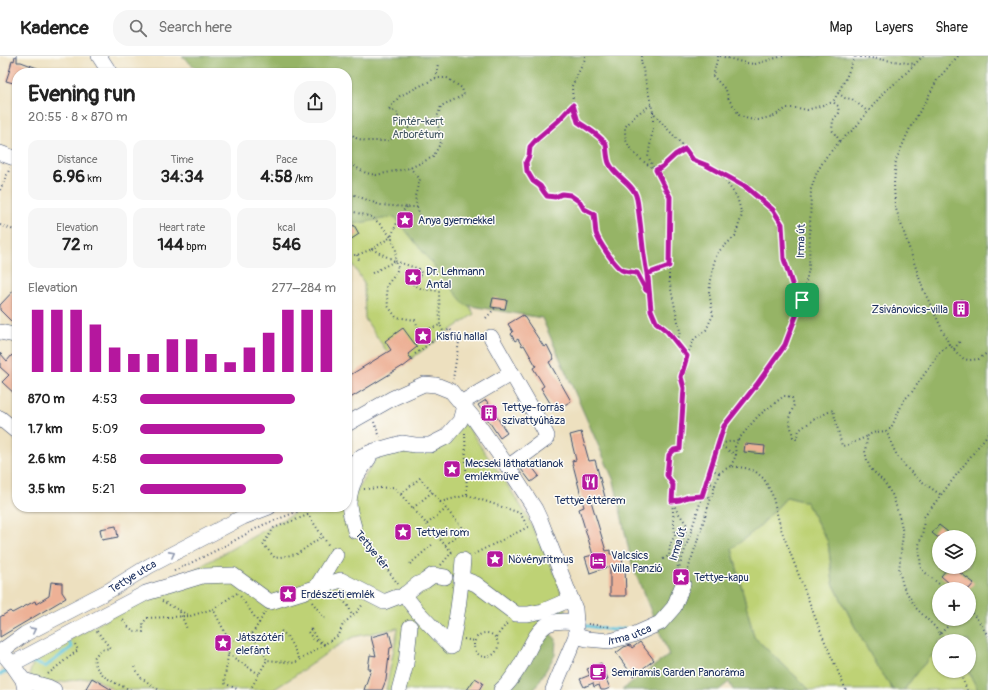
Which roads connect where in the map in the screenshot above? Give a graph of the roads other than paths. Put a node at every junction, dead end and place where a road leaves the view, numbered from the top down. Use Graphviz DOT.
graph roads {
  1 [pos="99,56"];
  2 [pos="107,68"];
  3 [pos="0,153"];
  4 [pos="12,157"];
  5 [pos="0,332"];
  6 [pos="12,335"];
  7 [pos="491,338"];
  8 [pos="512,373"];
  9 [pos="462,410"];
  10 [pos="0,418"];
  11 [pos="352,421"];
  12 [pos="12,428"];
  13 [pos="379,450"];
  14 [pos="352,464"];
  15 [pos="508,466"];
  16 [pos="352,483"];
  17 [pos="256,512"];
  18 [pos="351,512"];
  19 [pos="355,531"];
  20 [pos="336,555"];
  21 [pos="463,560"];
  22 [pos="445,577"];
  23 [pos="461,578"];
  24 [pos="679,578"];
  25 [pos="313,589"];
  26 [pos="402,595"];
  27 [pos="571,599"];
  28 [pos="574,626"];
  29 [pos="410,627"];
  30 [pos="438,633"];
  31 [pos="1,652"];
  32 [pos="446,656"];
  33 [pos="21,676"];
  34 [pos="54,690"];
  35 [pos="399,690"];
  36 [pos="501,690"];
  37 [pos="553,690"];
  1 -- 2 [label="street"];
  3 -- 4 [label="street"];
  5 -- 6 [label="street"];
  7 -- 8 [label="street"];
  8 -- 9 [label="street"];
  8 -- 15 [label="street"];
  9 -- 11 [label="street"];
  9 -- 13 [label="street"];
  9 -- 15 [label="street"];
  10 -- 12 [label="street"];
  13 -- 14 [label="street"];
  13 -- 16 [label="street, Tettye tér"];
  15 -- 27 [label="street"];
  31 -- 17 [label="street, Tettye utca, one-way"];
  18 -- 19 [label="street, Tettye tér"];
  20 -- 25 [label="street"];
  21 -- 23 [label="street"];
  22 -- 26 [label="street"];
  23 -- 27 [label="street"];
  23 -- 30 [label="street"];
  24 -- 28 [label="street, Irma utca"];
  25 -- 26 [label="street"];
  25 -- 33 [label="street"];
  26 -- 30 [label="street"];
  27 -- 28 [label="street"];
  28 -- 36 [label="street, Irma utca"];
  28 -- 37 [label="street"];
  29 -- 35 [label="street"];
  30 -- 32 [label="street"];
  31 -- 33 [label="street"];
  33 -- 34 [label="street"];
}
